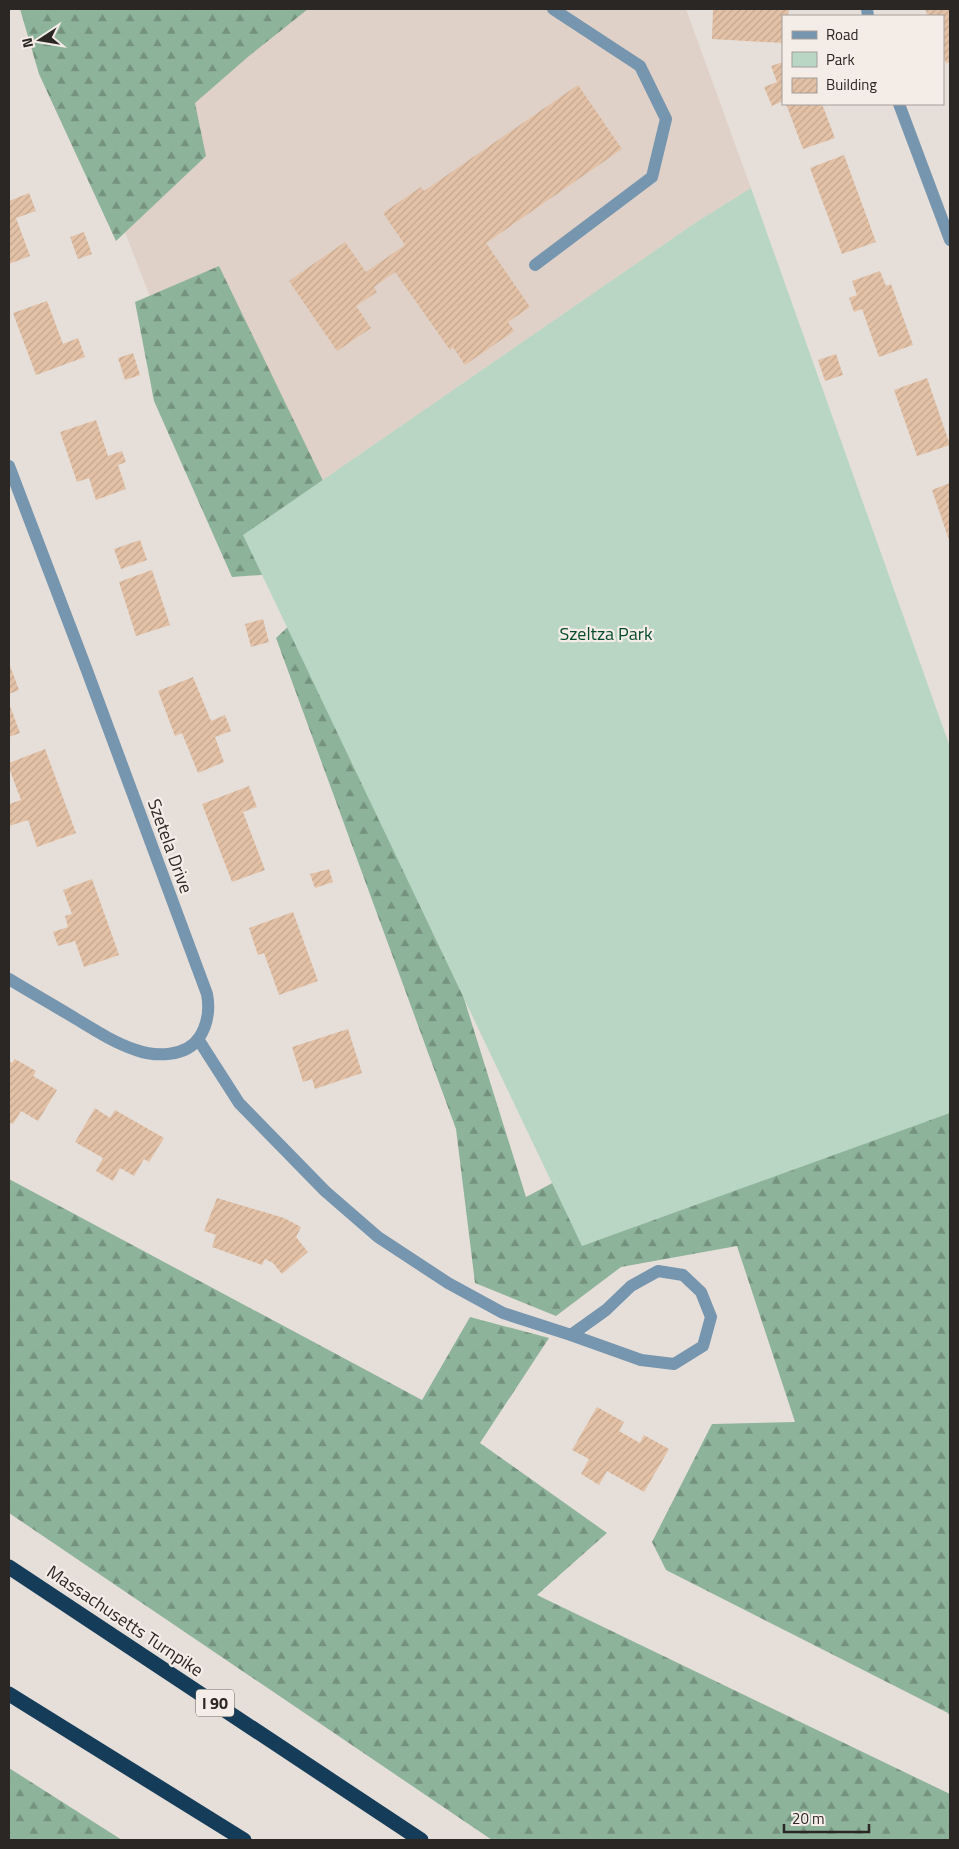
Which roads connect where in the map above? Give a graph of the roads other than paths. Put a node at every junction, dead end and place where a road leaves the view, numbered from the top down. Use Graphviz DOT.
graph roads {
  1 [pos="553,9"];
  2 [pos="899,105"];
  3 [pos="950,240"];
  4 [pos="534,265"];
  5 [pos="9,466"];
  6 [pos="9,979"];
  7 [pos="198,1039"];
  8 [pos="571,1335"];
  9 [pos="9,1566"];
  10 [pos="9,1694"];
  11 [pos="244,1840"];
  12 [pos="421,1840"];
  1 -- 4 [label="street"];
  2 -- 3 [label="street"];
  5 -- 7 [label="street, Szetela Drive"];
  6 -- 7 [label="street"];
  7 -- 8 [label="street"];
  8 -- 8 [label="street"];
  9 -- 12 [label="highway, Massachusetts Turnpike / I 90"];
  10 -- 11 [label="highway"];
}
